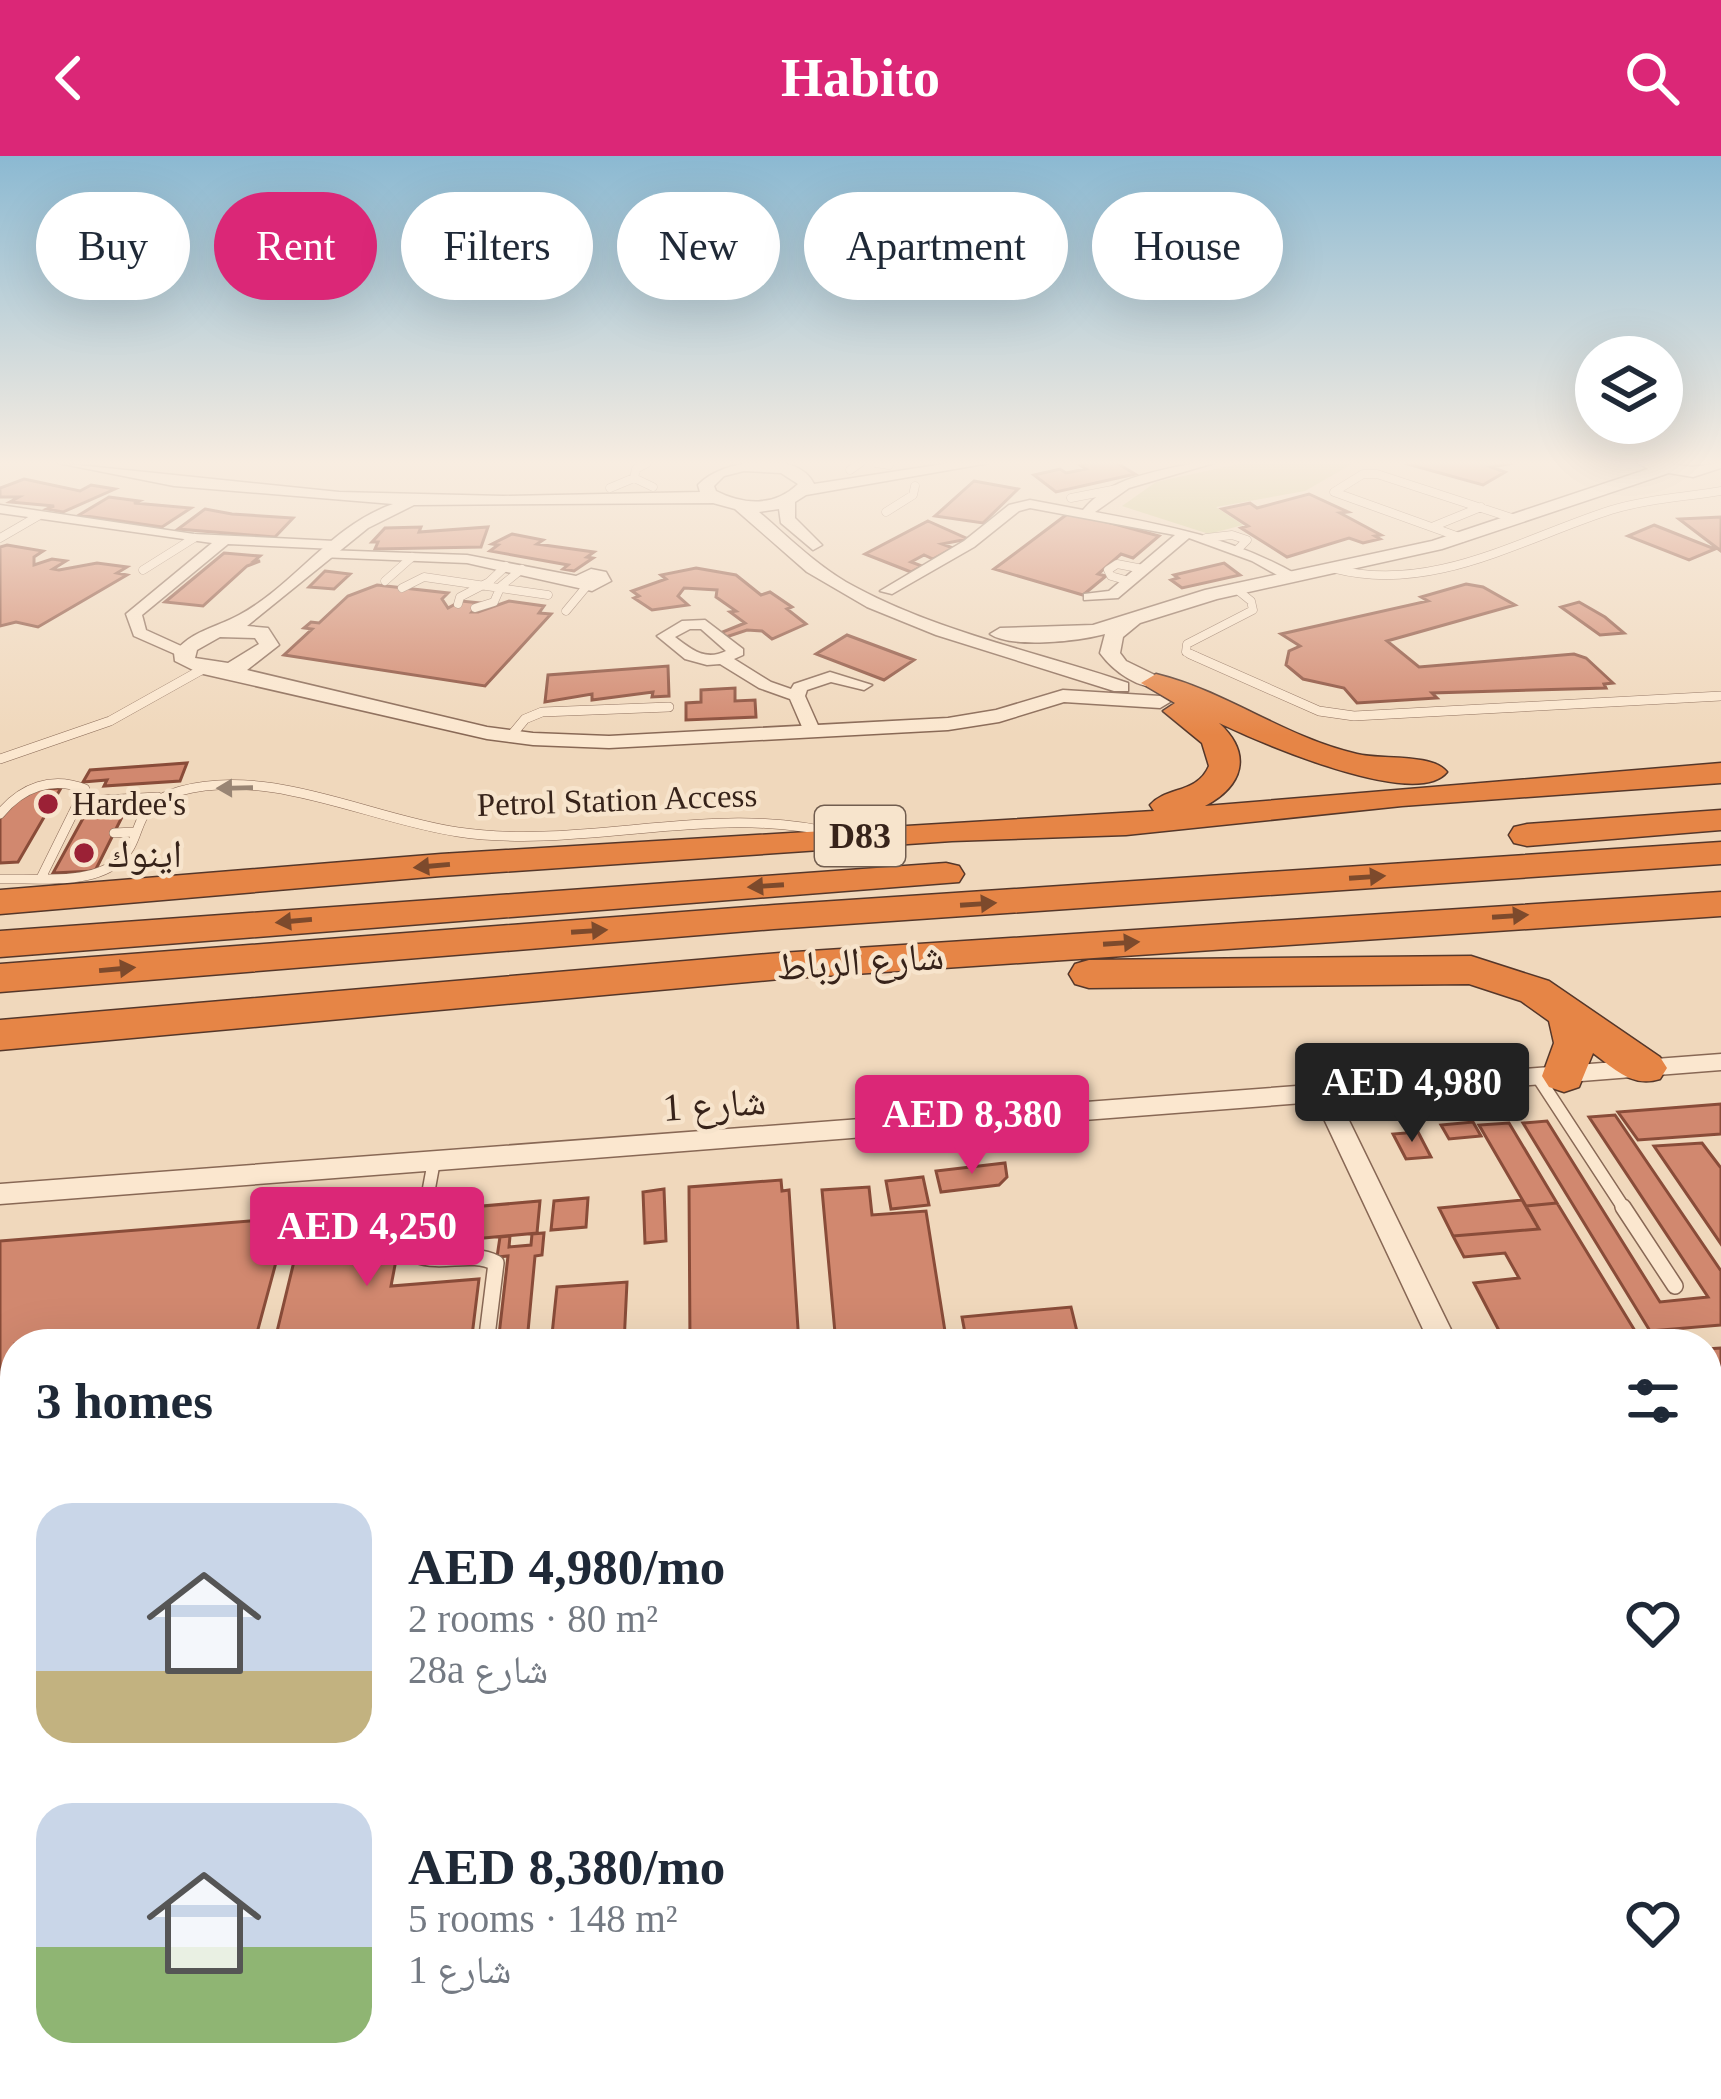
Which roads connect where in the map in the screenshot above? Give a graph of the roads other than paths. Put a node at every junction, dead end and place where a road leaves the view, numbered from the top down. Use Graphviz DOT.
graph roads {
  1 [pos="169,554"];
  2 [pos="207,554"];
  3 [pos="326,554"];
  4 [pos="389,554"];
  5 [pos="794,554"];
  6 [pos="827,554"];
  7 [pos="952,554"];
  8 [pos="1161,554"];
  9 [pos="1245,554"];
  10 [pos="1398,554"];
  11 [pos="1496,554"];
  12 [pos="412,556"];
  13 [pos="514,567"];
  14 [pos="1143,569"];
  15 [pos="1335,569"];
  16 [pos="143,570"];
  17 [pos="1286,578"];
  18 [pos="385,581"];
  19 [pos="1129,581"];
  20 [pos="581,584"];
  21 [pos="483,586"];
  22 [pos="402,588"];
  23 [pos="500,588"];
  24 [pos="1235,588"];
  25 [pos="887,591"];
  26 [pos="548,595"];
  27 [pos="1089,597"];
  28 [pos="275,599"];
  29 [pos="458,604"];
  30 [pos="475,608"];
  31 [pos="566,611"];
  32 [pos="1142,616"];
  33 [pos="137,630"];
  34 [pos="261,632"];
  35 [pos="213,633"];
  36 [pos="994,639"];
  37 [pos="184,653"];
  38 [pos="260,656"];
  39 [pos="723,659"];
  40 [pos="210,669"];
  41 [pos="864,685"];
  42 [pos="282,686"];
  43 [pos="1158,692"];
  44 [pos="1721,696"];
  45 [pos="797,697"];
  46 [pos="669,707"];
  47 [pos="982,720"];
  48 [pos="812,732"];
  49 [pos="509,737"];
  50 [pos="0,759"];
  51 [pos="1721,763"];
  52 [pos="1721,773"];
  53 [pos="161,797"];
  54 [pos="81,801"];
  55 [pos="1721,809"];
  56 [pos="0,814"];
  57 [pos="1721,820"];
  58 [pos="1126,824"];
  59 [pos="952,830"];
  60 [pos="134,832"];
  61 [pos="114,833"];
  62 [pos="848,837"];
  63 [pos="1721,853"];
  64 [pos="42,876"];
  65 [pos="0,879"];
  66 [pos="1721,889"];
  67 [pos="0,902"];
  68 [pos="1721,904"];
  69 [pos="1565,912"];
  70 [pos="0,944"];
  71 [pos="780,966"];
  72 [pos="0,978"];
  73 [pos="1567,1012"];
  74 [pos="10,1035"];
  75 [pos="1721,1062"];
  76 [pos="1645,1068"];
  77 [pos="1551,1076"];
  78 [pos="1324,1094"];
  79 [pos="434,1161"];
  80 [pos="0,1195"];
  81 [pos="1675,1286"];
  82 [pos="488,1329"];
  83 [pos="1437,1329"];
  1 -- 16 [label="lane"];
  2 -- 33 [label="street"];
  3 -- 28 [label="street"];
  4 -- 12 [label="street"];
  5 -- 36 [label="street"];
  6 -- 25 [label="street"];
  7 -- 25 [label="street"];
  8 -- 14 [label="street"];
  9 -- 17 [label="street"];
  10 -- 15 [label="street"];
  11 -- 15 [label="lane"];
  12 -- 13 [label="street"];
  12 -- 18 [label="lane"];
  13 -- 20 [label="street"];
  13 -- 21 [label="lane"];
  13 -- 23 [label="lane"];
  14 -- 19 [label="street"];
  14 -- 19 [label="lane"];
  15 -- 17 [label="street"];
  17 -- 24 [label="street"];
  19 -- 27 [label="street"];
  20 -- 31 [label="lane"];
  21 -- 22 [label="lane"];
  21 -- 23 [label="lane"];
  21 -- 29 [label="lane"];
  23 -- 26 [label="lane"];
  23 -- 30 [label="lane"];
  24 -- 32 [label="street"];
  24 -- 44 [label="lane"];
  25 -- 36 [label="street"];
  28 -- 34 [label="street"];
  28 -- 35 [label="street"];
  32 -- 36 [label="street"];
  32 -- 43 [label="street"];
  33 -- 35 [label="street"];
  33 -- 37 [label="street"];
  34 -- 35 [label="street"];
  34 -- 38 [label="street"];
  35 -- 37 [label="street"];
  36 -- 43 [label="street"];
  36 -- 47 [label="street"];
  37 -- 40 [label="street"];
  38 -- 40 [label="street"];
  38 -- 42 [label="street"];
  39 -- 45 [label="street"];
  40 -- 42 [label="street"];
  40 -- 50 [label="lane"];
  41 -- 45 [label="street"];
  42 -- 49 [label="street"];
  43 -- 47 [label="street"];
  43 -- 51 [label="highway"];
  43 -- 59 [label="highway"];
  45 -- 48 [label="street"];
  46 -- 49 [label="lane"];
  47 -- 48 [label="street"];
  48 -- 49 [label="street"];
  52 -- 58 [label="highway, D83"];
  53 -- 54 [label="lane, Petrol Station Access"];
  53 -- 60 [label="lane"];
  62 -- 53 [label="lane, Petrol Station Access, one-way"];
  54 -- 56 [label="lane"];
  54 -- 64 [label="lane"];
  55 -- 58 [label="highway"];
  57 -- 70 [label="highway, شارع الرباط / D83, one-way"];
  58 -- 59 [label="highway, D83"];
  59 -- 62 [label="highway, D83"];
  60 -- 61 [label="lane"];
  60 -- 64 [label="lane"];
  62 -- 67 [label="highway, D83, one-way"];
  72 -- 63 [label="highway, شارع الرباط / D83, one-way"];
  64 -- 65 [label="lane"];
  66 -- 69 [label="highway"];
  68 -- 69 [label="highway, شارع الرباط"];
  71 -- 69 [label="highway, شارع الرباط, one-way"];
  71 -- 73 [label="highway"];
  71 -- 74 [label="highway, شارع الرباط"];
  73 -- 76 [label="highway"];
  73 -- 77 [label="highway"];
  75 -- 76 [label="street, شارع 1"];
  76 -- 77 [label="street, شارع 1"];
  77 -- 78 [label="street, شارع 1"];
  77 -- 81 [label="lane"];
  78 -- 79 [label="street, شارع 1"];
  78 -- 83 [label="street"];
  79 -- 80 [label="street, شارع 1"];
  79 -- 82 [label="lane"];
}
